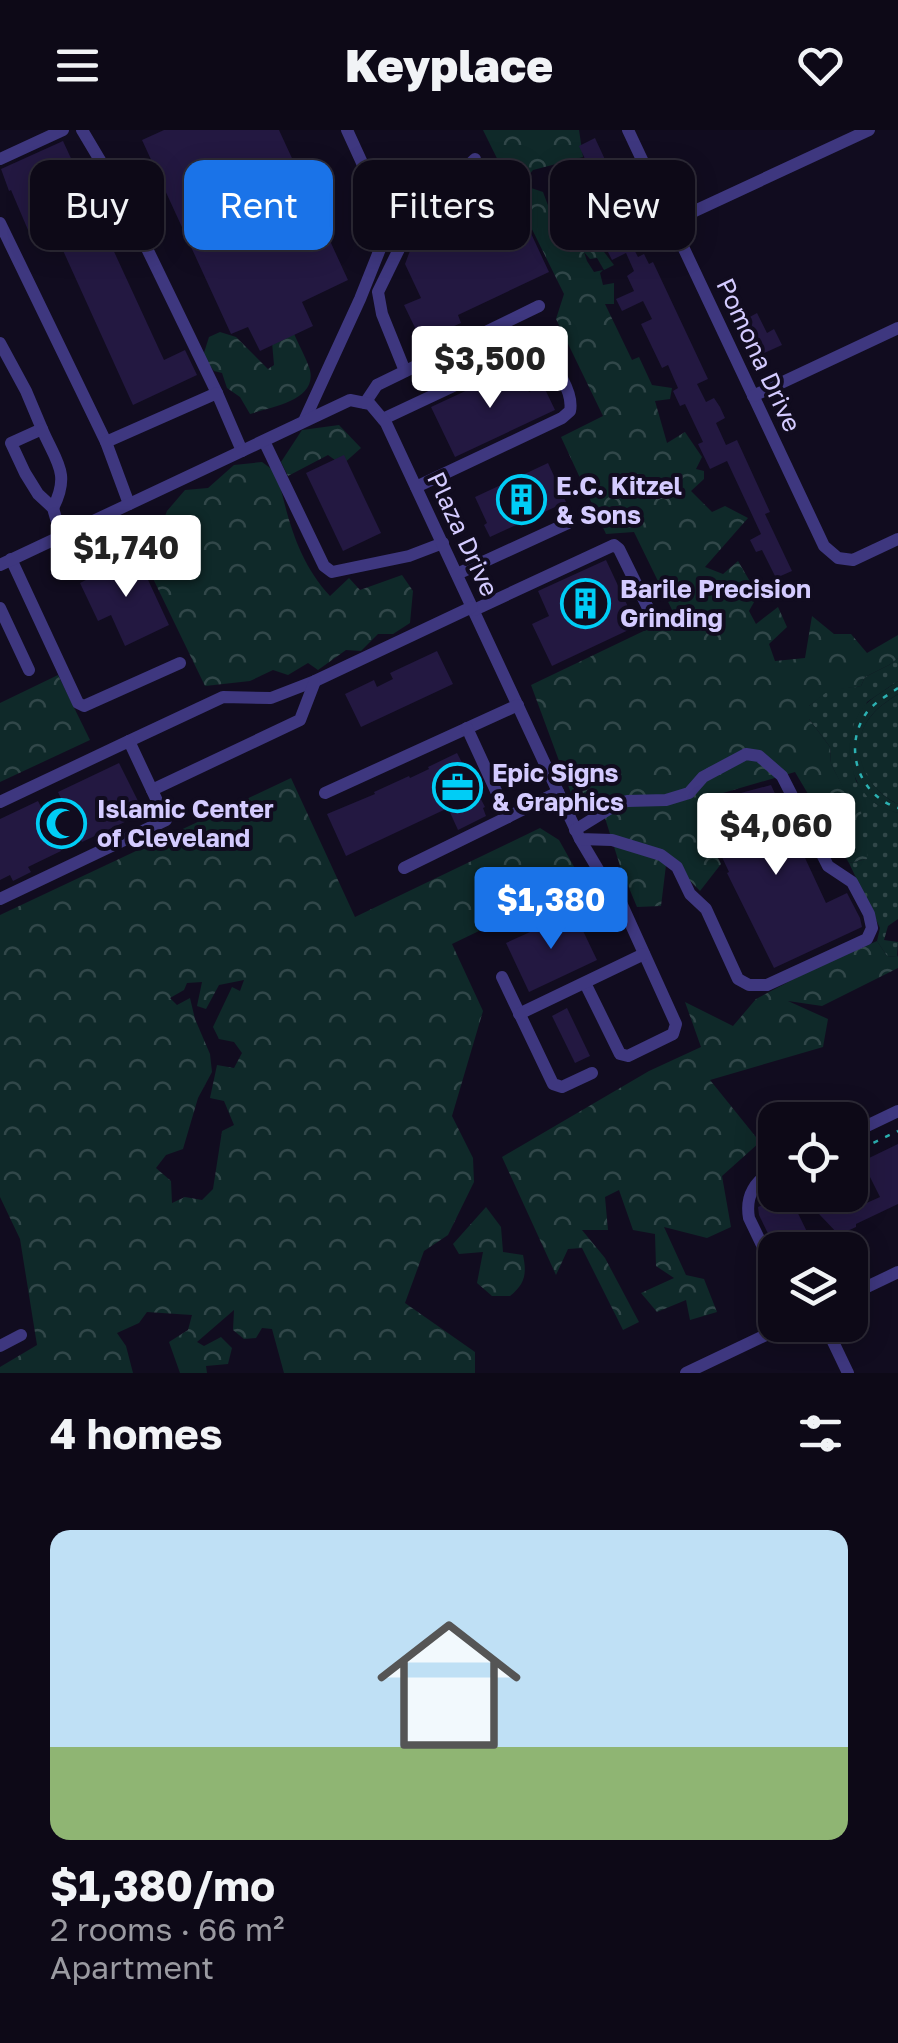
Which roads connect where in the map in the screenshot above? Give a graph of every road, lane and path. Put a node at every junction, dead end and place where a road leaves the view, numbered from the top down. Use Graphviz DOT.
graph roads {
  1 [pos="64,130"];
  2 [pos="82,130"];
  3 [pos="347,130"];
  4 [pos="628,130"];
  5 [pos="869,130"];
  6 [pos="0,159"];
  7 [pos="475,159"];
  8 [pos="642,160"];
  9 [pos="695,211"];
  10 [pos="0,223"];
  11 [pos="684,250"];
  12 [pos="539,306"];
  13 [pos="898,328"];
  14 [pos="0,343"];
  15 [pos="405,371"];
  16 [pos="217,393"];
  17 [pos="753,396"];
  18 [pos="365,403"];
  19 [pos="383,419"];
  20 [pos="304,421"];
  21 [pos="42,429"];
  22 [pos="264,441"];
  23 [pos="106,442"];
  24 [pos="242,451"];
  25 [pos="416,487"];
  26 [pos="130,504"];
  27 [pos="53,508"];
  28 [pos="568,524"];
  29 [pos="61,536"];
  30 [pos="898,540"];
  31 [pos="442,542"];
  32 [pos="6,562"];
  33 [pos="457,574"];
  34 [pos="0,608"];
  35 [pos="473,608"];
  36 [pos="648,608"];
  37 [pos="180,662"];
  38 [pos="29,670"];
  39 [pos="315,681"];
  40 [pos="898,688"];
  41 [pos="518,704"];
  42 [pos="466,728"];
  43 [pos="129,742"];
  44 [pos="152,790"];
  45 [pos="558,792"];
  46 [pos="326,793"];
  47 [pos="0,802"];
  48 [pos="898,808"];
  49 [pos="508,817"];
  50 [pos="578,834"];
  51 [pos="404,868"];
  52 [pos="0,899"];
  53 [pos="644,954"];
  54 [pos="502,978"];
  55 [pos="584,983"];
  56 [pos="519,1014"];
  57 [pos="592,1072"];
  58 [pos="898,1111"];
  59 [pos="868,1125"];
  60 [pos="898,1131"];
  61 [pos="889,1135"];
  62 [pos="892,1142"];
  63 [pos="868,1145"];
  64 [pos="758,1183"];
  65 [pos="758,1238"];
  66 [pos="898,1272"];
  67 [pos="868,1286"];
  68 [pos="22,1335"];
  69 [pos="758,1339"];
  70 [pos="834,1342"];
  71 [pos="0,1346"];
  72 [pos="686,1373"];
  73 [pos="848,1373"];
  1 -- 6 [label="street"];
  2 -- 16 [label="street"];
  3 -- 20 [label="street"];
  4 -- 8 [label="street, Pomona Drive"];
  5 -- 9 [label="street"];
  7 -- 15 [label="street"];
  10 -- 23 [label="street"];
  11 -- 17 [label="street, Pomona Drive"];
  12 -- 15 [label="street"];
  13 -- 17 [label="street"];
  14 -- 21 [label="street"];
  15 -- 18 [label="street"];
  16 -- 23 [label="street"];
  16 -- 24 [label="street"];
  17 -- 30 [label="street, Pomona Drive"];
  18 -- 19 [label="street, Plaza Drive"];
  18 -- 20 [label="street"];
  19 -- 25 [label="street, Plaza Drive"];
  19 -- 25 [label="street"];
  20 -- 22 [label="street"];
  21 -- 27 [label="street"];
  21 -- 27 [label="street"];
  22 -- 24 [label="street"];
  22 -- 31 [label="street"];
  23 -- 26 [label="street"];
  24 -- 26 [label="street"];
  25 -- 31 [label="street, Plaza Drive"];
  26 -- 29 [label="street"];
  27 -- 29 [label="street"];
  28 -- 33 [label="street"];
  29 -- 32 [label="street"];
  31 -- 33 [label="street, Plaza Drive"];
  32 -- 37 [label="street"];
  33 -- 35 [label="street, Plaza Drive"];
  34 -- 38 [label="street"];
  35 -- 36 [label="street"];
  35 -- 39 [label="street"];
  35 -- 41 [label="street, Plaza Drive"];
  39 -- 43 [label="street"];
  39 -- 44 [label="street"];
  40 -- 48 [label="path"];
  41 -- 42 [label="street"];
  41 -- 45 [label="street, Plaza Drive"];
  42 -- 46 [label="street"];
  42 -- 49 [label="street"];
  43 -- 44 [label="street"];
  43 -- 47 [label="street"];
  44 -- 52 [label="street"];
  45 -- 49 [label="street"];
  45 -- 50 [label="street, Plaza Drive"];
  49 -- 51 [label="street"];
  50 -- 50 [label="street"];
  50 -- 53 [label="street, Plaza Drive"];
  53 -- 55 [label="street"];
  53 -- 55 [label="street, Plaza Drive"];
  54 -- 56 [label="street"];
  55 -- 56 [label="street"];
  56 -- 57 [label="street"];
  58 -- 59 [label="street"];
  60 -- 61 [label="path"];
  61 -- 62 [label="path"];
  61 -- 63 [label="path"];
  64 -- 65 [label="street"];
  66 -- 67 [label="street"];
  68 -- 71 [label="street"];
  69 -- 72 [label="street"];
  70 -- 73 [label="street"];
}
